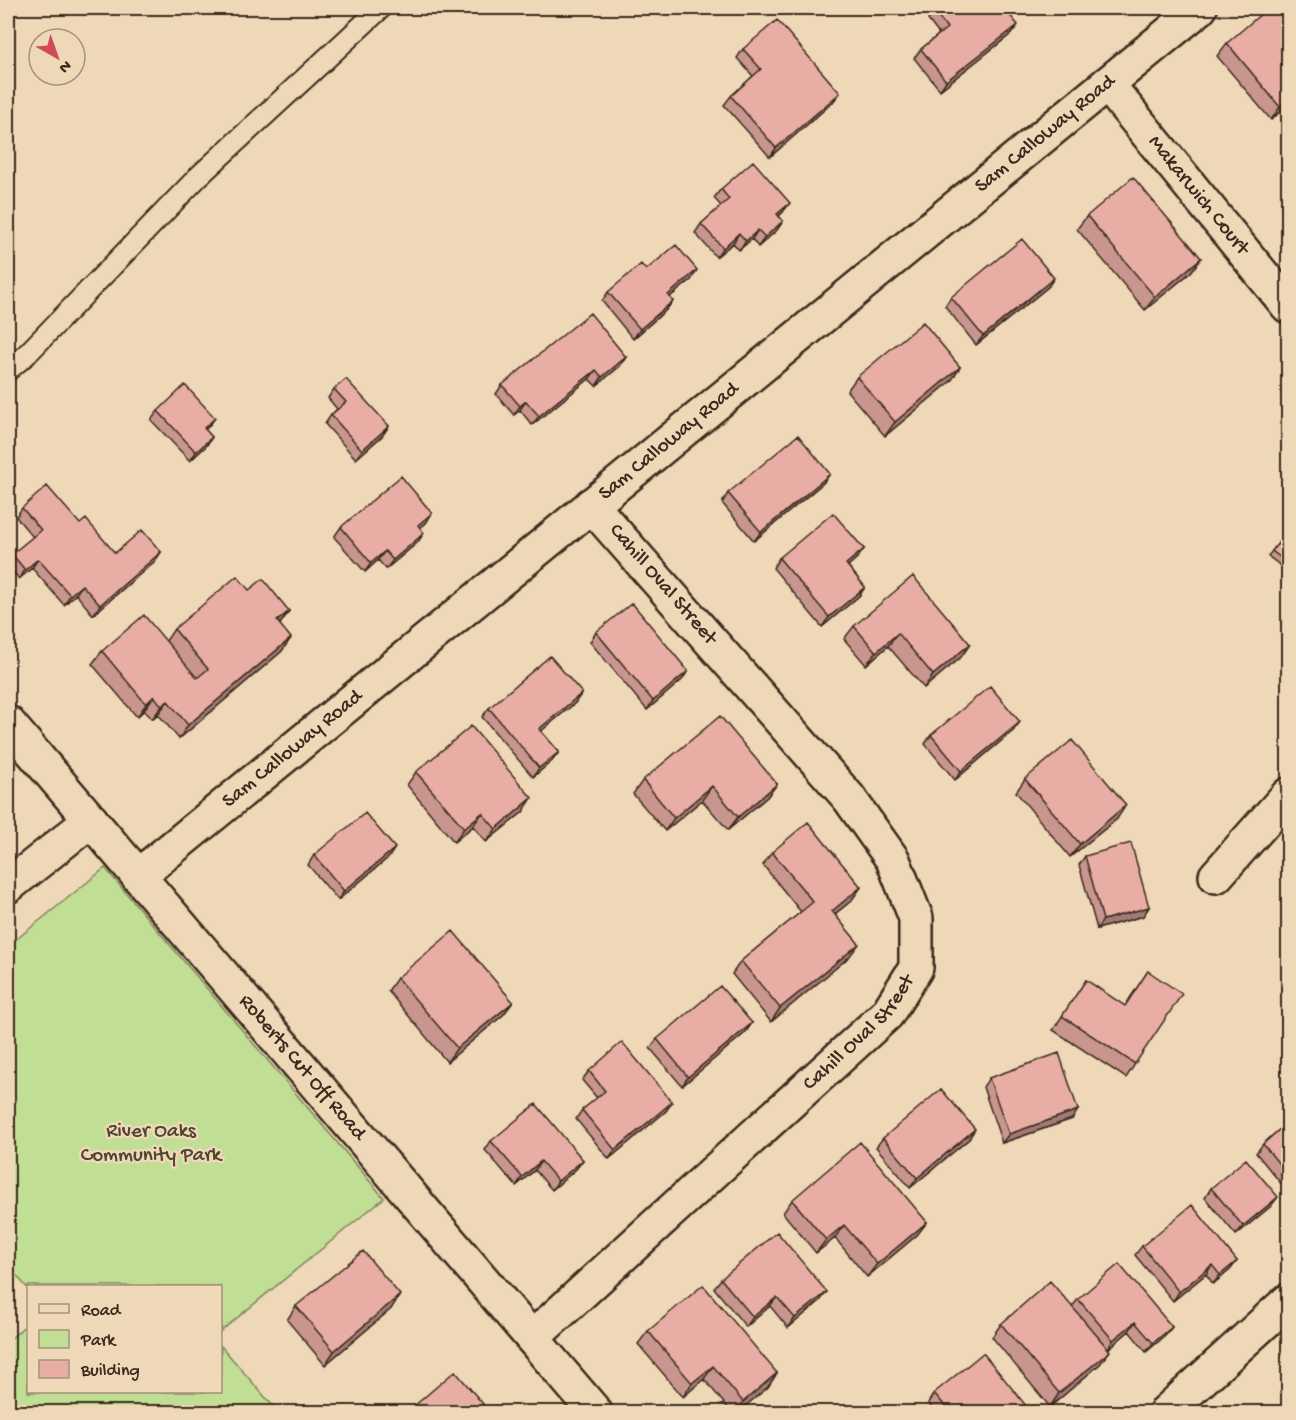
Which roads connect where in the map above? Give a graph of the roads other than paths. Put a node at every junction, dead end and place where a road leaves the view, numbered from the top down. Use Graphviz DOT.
graph roads {
  1 [pos="381,8"];
  2 [pos="1200,8"];
  3 [pos="1107,84"];
  4 [pos="1288,306"];
  5 [pos="8,370"];
  6 [pos="591,505"];
  7 [pos="8,723"];
  8 [pos="1288,795"];
  9 [pos="91,820"];
  10 [pos="138,876"];
  11 [pos="1216,876"];
  12 [pos="8,886"];
  13 [pos="1288,1301"];
  14 [pos="532,1338"];
  15 [pos="595,1413"];
  16 [pos="1166,1413"];
  1 -- 5 [label="lane"];
  2 -- 3 [label="street, Sam Calloway Road"];
  3 -- 4 [label="street, Makarwich Court"];
  3 -- 6 [label="street, Sam Calloway Road"];
  6 -- 10 [label="street, Sam Calloway Road"];
  6 -- 14 [label="street, Cahill Oval Street"];
  7 -- 9 [label="street, Roberts Cut Off Road"];
  8 -- 11 [label="street"];
  9 -- 10 [label="street, Roberts Cut Off Road"];
  9 -- 12 [label="street"];
  10 -- 14 [label="street, Roberts Cut Off Road"];
  13 -- 16 [label="street"];
  14 -- 15 [label="street, Roberts Cut Off Road"];
}
